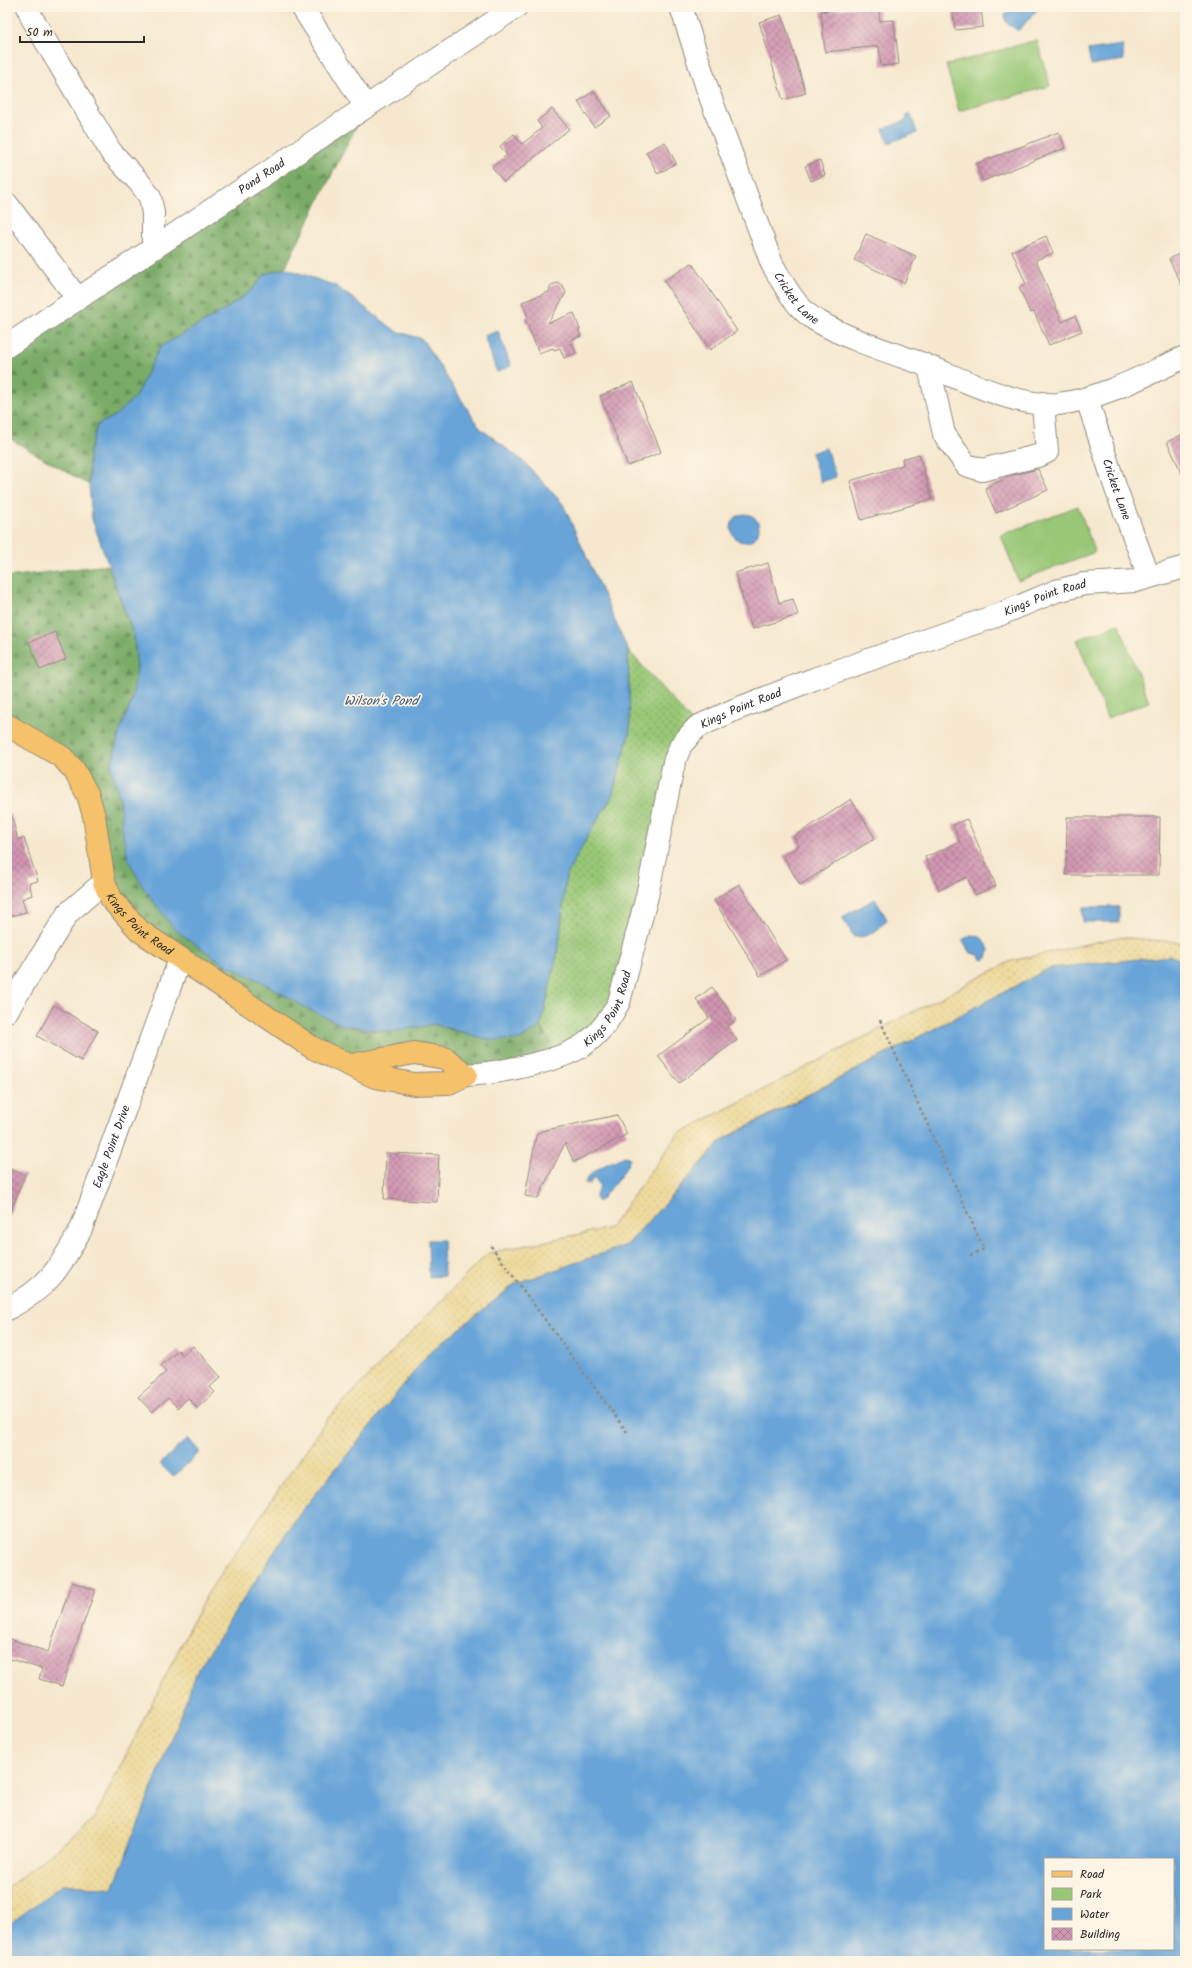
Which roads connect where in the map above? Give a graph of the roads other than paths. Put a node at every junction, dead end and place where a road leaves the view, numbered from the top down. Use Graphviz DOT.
graph roads {
  1 [pos="28,7"];
  2 [pos="302,7"];
  3 [pos="516,7"];
  4 [pos="680,7"];
  5 [pos="366,107"];
  6 [pos="7,204"];
  7 [pos="152,248"];
  8 [pos="77,298"];
  9 [pos="7,346"];
  10 [pos="1185,357"];
  11 [pos="929,367"];
  12 [pos="1087,399"];
  13 [pos="1042,403"];
  14 [pos="1185,567"];
  15 [pos="1150,577"];
  16 [pos="7,724"];
  17 [pos="104,882"];
  18 [pos="180,959"];
  19 [pos="7,1010"];
  20 [pos="351,1065"];
  21 [pos="466,1075"];
  22 [pos="7,1309"];
  1 -- 7 [label="street"];
  2 -- 5 [label="street"];
  3 -- 5 [label="street, Pond Road"];
  4 -- 11 [label="street, Cricket Lane"];
  5 -- 7 [label="street, Pond Road"];
  6 -- 8 [label="street"];
  7 -- 8 [label="street, Pond Road"];
  8 -- 9 [label="street, Pond Road"];
  10 -- 12 [label="street, Cricket Lane"];
  11 -- 13 [label="street, Cricket Lane"];
  11 -- 13 [label="street"];
  12 -- 13 [label="street, Cricket Lane"];
  12 -- 15 [label="street, Cricket Lane"];
  14 -- 15 [label="street, Kings Point Road"];
  15 -- 21 [label="street, Kings Point Road"];
  16 -- 17 [label="main road, Kings Point Road"];
  17 -- 18 [label="main road, Kings Point Road"];
  17 -- 19 [label="street"];
  18 -- 20 [label="main road, Kings Point Road"];
  18 -- 22 [label="street, Eagle Point Drive"];
  20 -- 21 [label="main road, Kings Point Road"];
  20 -- 21 [label="main road"];
}
